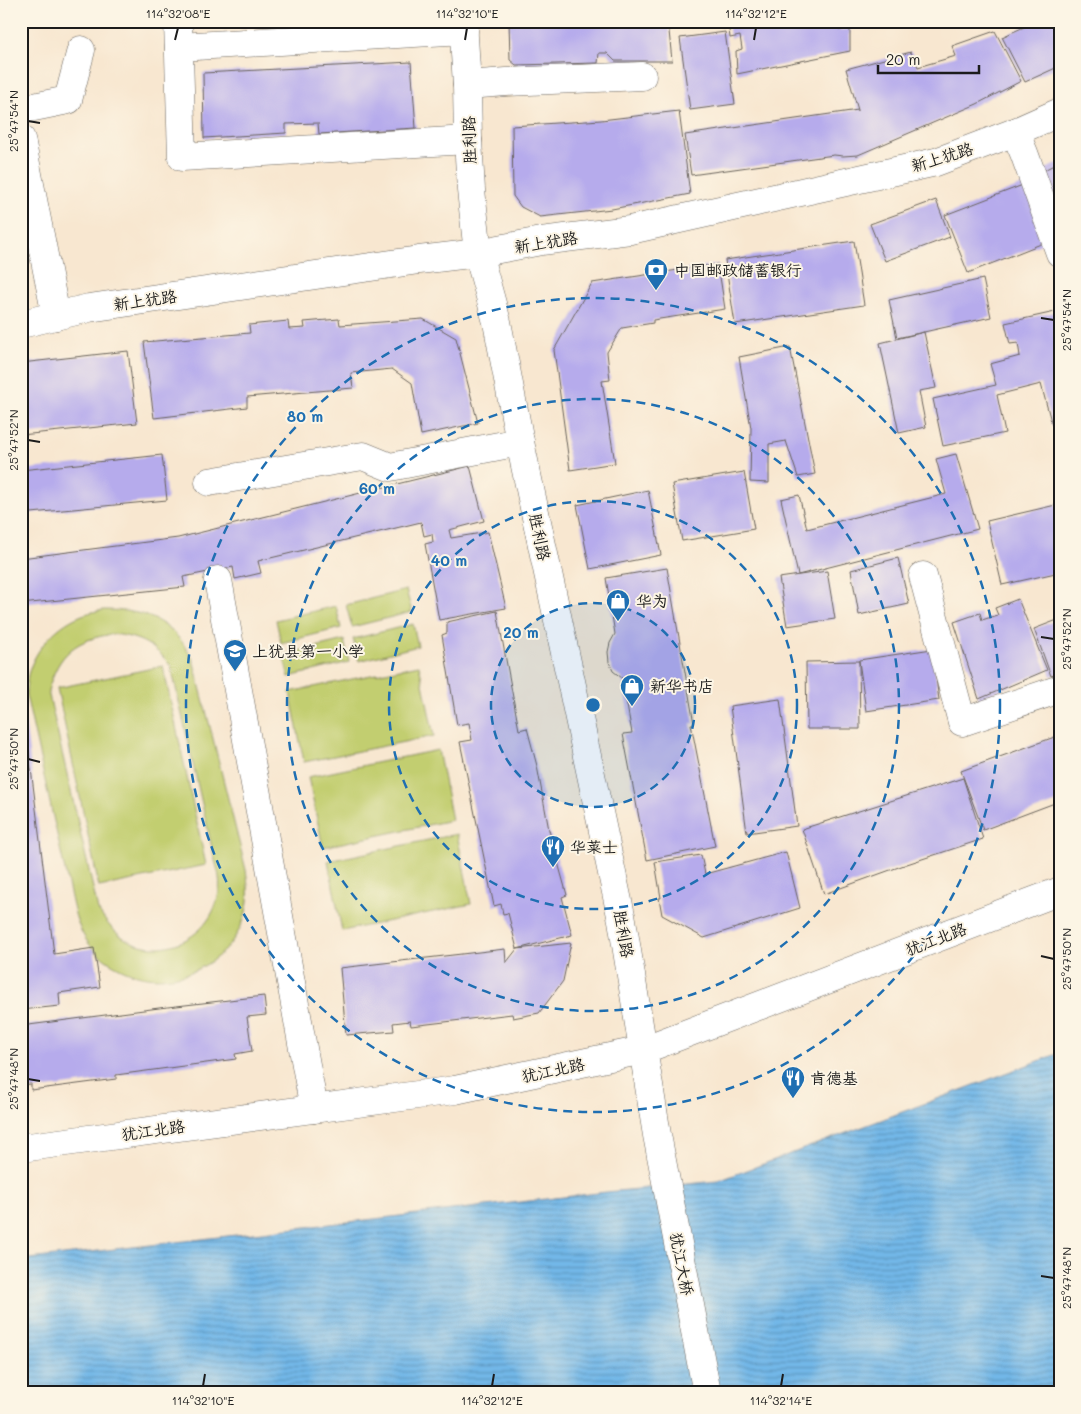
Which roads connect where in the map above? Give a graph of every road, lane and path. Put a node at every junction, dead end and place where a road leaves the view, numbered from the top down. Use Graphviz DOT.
graph roads {
  1 [pos="464,25"];
  2 [pos="179,34"];
  3 [pos="80,50"];
  4 [pos="642,76"];
  5 [pos="467,86"];
  6 [pos="21,112"];
  7 [pos="1060,112"];
  8 [pos="1015,132"];
  9 [pos="21,139"];
  10 [pos="468,140"];
  11 [pos="478,253"];
  12 [pos="1060,253"];
  13 [pos="56,316"];
  14 [pos="21,324"];
  15 [pos="520,442"];
  16 [pos="209,482"];
  17 [pos="923,576"];
  18 [pos="218,580"];
  19 [pos="1060,689"];
  20 [pos="1060,891"];
  21 [pos="643,1050"];
  22 [pos="314,1109"];
  23 [pos="657,1135"];
  24 [pos="21,1148"];
  25 [pos="707,1393"];
  1 -- 2 [label="street"];
  1 -- 5 [label="street, 胜利路"];
  2 -- 10 [label="street"];
  3 -- 6 [label="street"];
  4 -- 5 [label="street"];
  5 -- 10 [label="street, 胜利路"];
  7 -- 8 [label="street, 新上犹路"];
  8 -- 11 [label="street, 新上犹路"];
  8 -- 12 [label="street"];
  9 -- 13 [label="street"];
  10 -- 11 [label="street, 胜利路"];
  11 -- 13 [label="street, 新上犹路"];
  11 -- 15 [label="street, 胜利路"];
  13 -- 14 [label="street, 新上犹路"];
  15 -- 16 [label="street"];
  15 -- 21 [label="street, 胜利路"];
  17 -- 19 [label="street"];
  18 -- 22 [label="street"];
  20 -- 21 [label="street, 犹江北路"];
  21 -- 22 [label="street, 犹江北路"];
  21 -- 23 [label="street, 胜利路"];
  22 -- 24 [label="street, 犹江北路"];
  23 -- 25 [label="street, 犹江大桥"];
}
